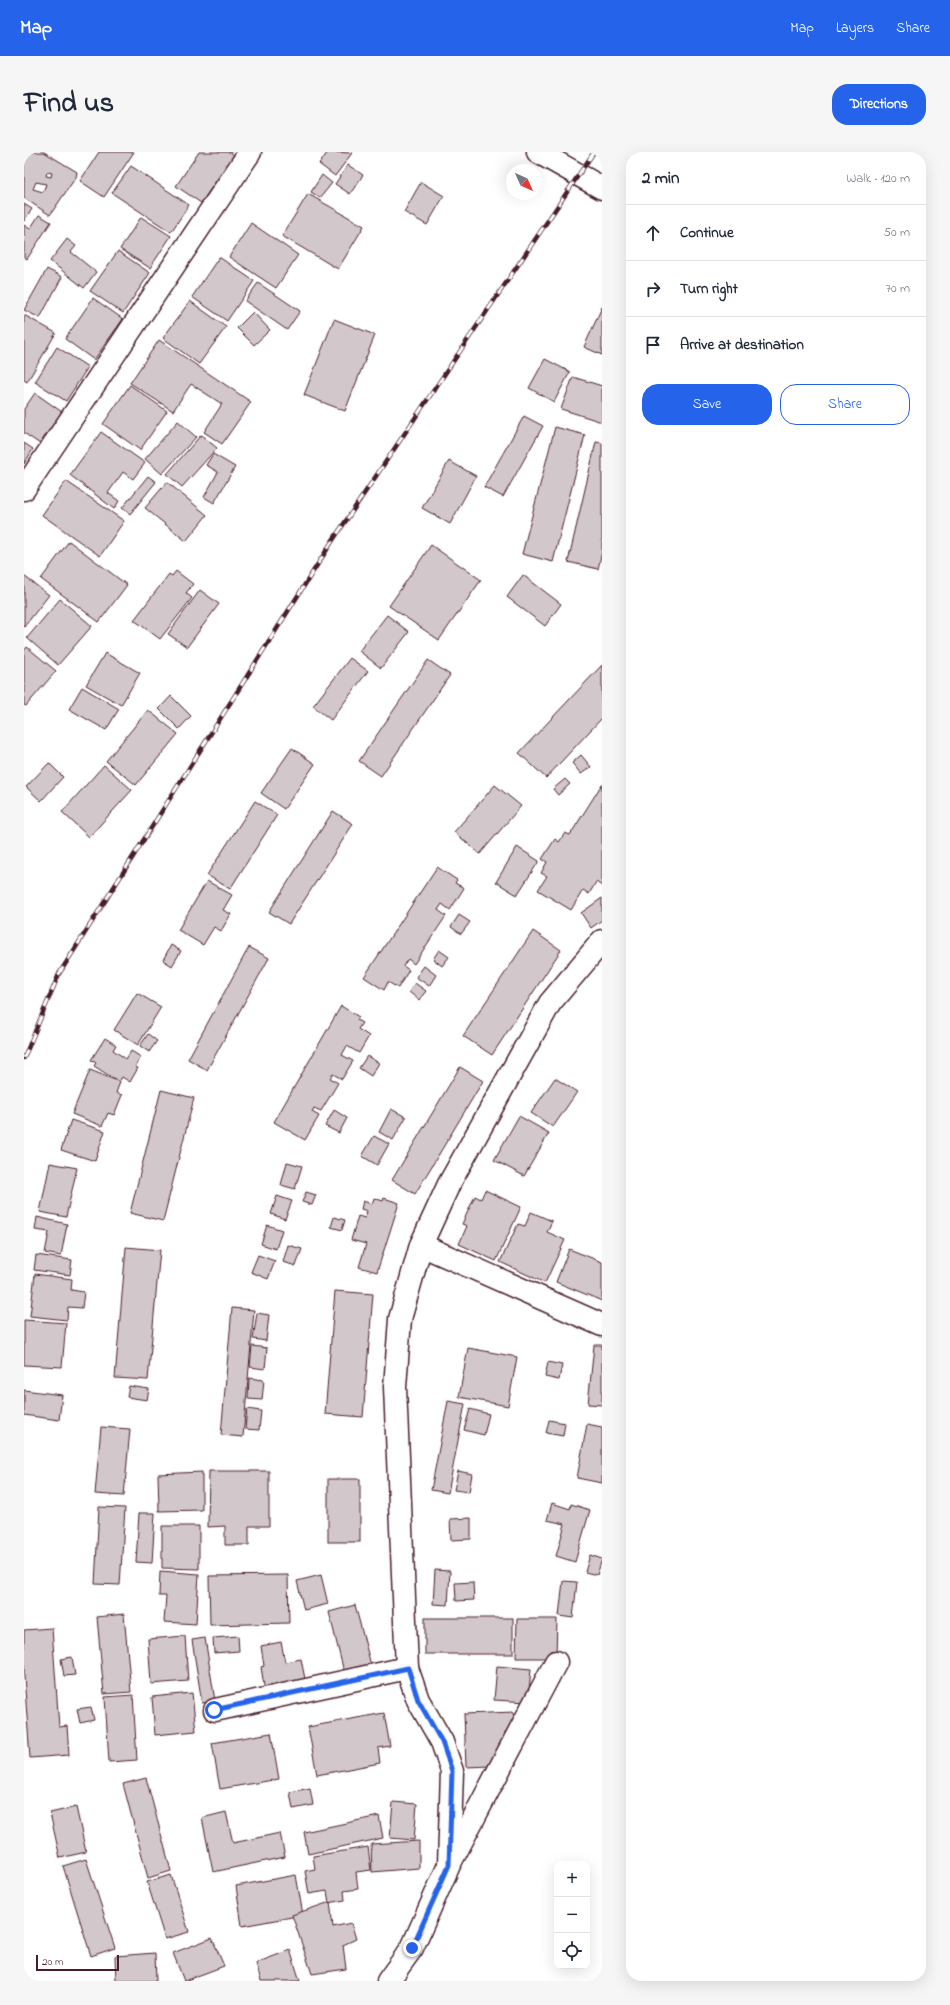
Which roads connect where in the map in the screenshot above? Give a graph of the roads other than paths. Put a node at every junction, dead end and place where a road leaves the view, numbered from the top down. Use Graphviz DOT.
graph roads {
  1 [pos="250,152"];
  2 [pos="538,152"];
  3 [pos="602,188"];
  4 [pos="24,489"];
  5 [pos="602,941"];
  6 [pos="421,1245"];
  7 [pos="602,1325"];
  8 [pos="556,1662"];
  9 [pos="408,1668"];
  10 [pos="214,1710"];
  11 [pos="449,1865"];
  12 [pos="388,1981"];
  1 -- 4 [label="street"];
  2 -- 3 [label="street"];
  5 -- 6 [label="street"];
  6 -- 7 [label="street"];
  6 -- 9 [label="street"];
  8 -- 11 [label="street"];
  9 -- 10 [label="street"];
  9 -- 11 [label="street"];
  11 -- 12 [label="street"];
}
